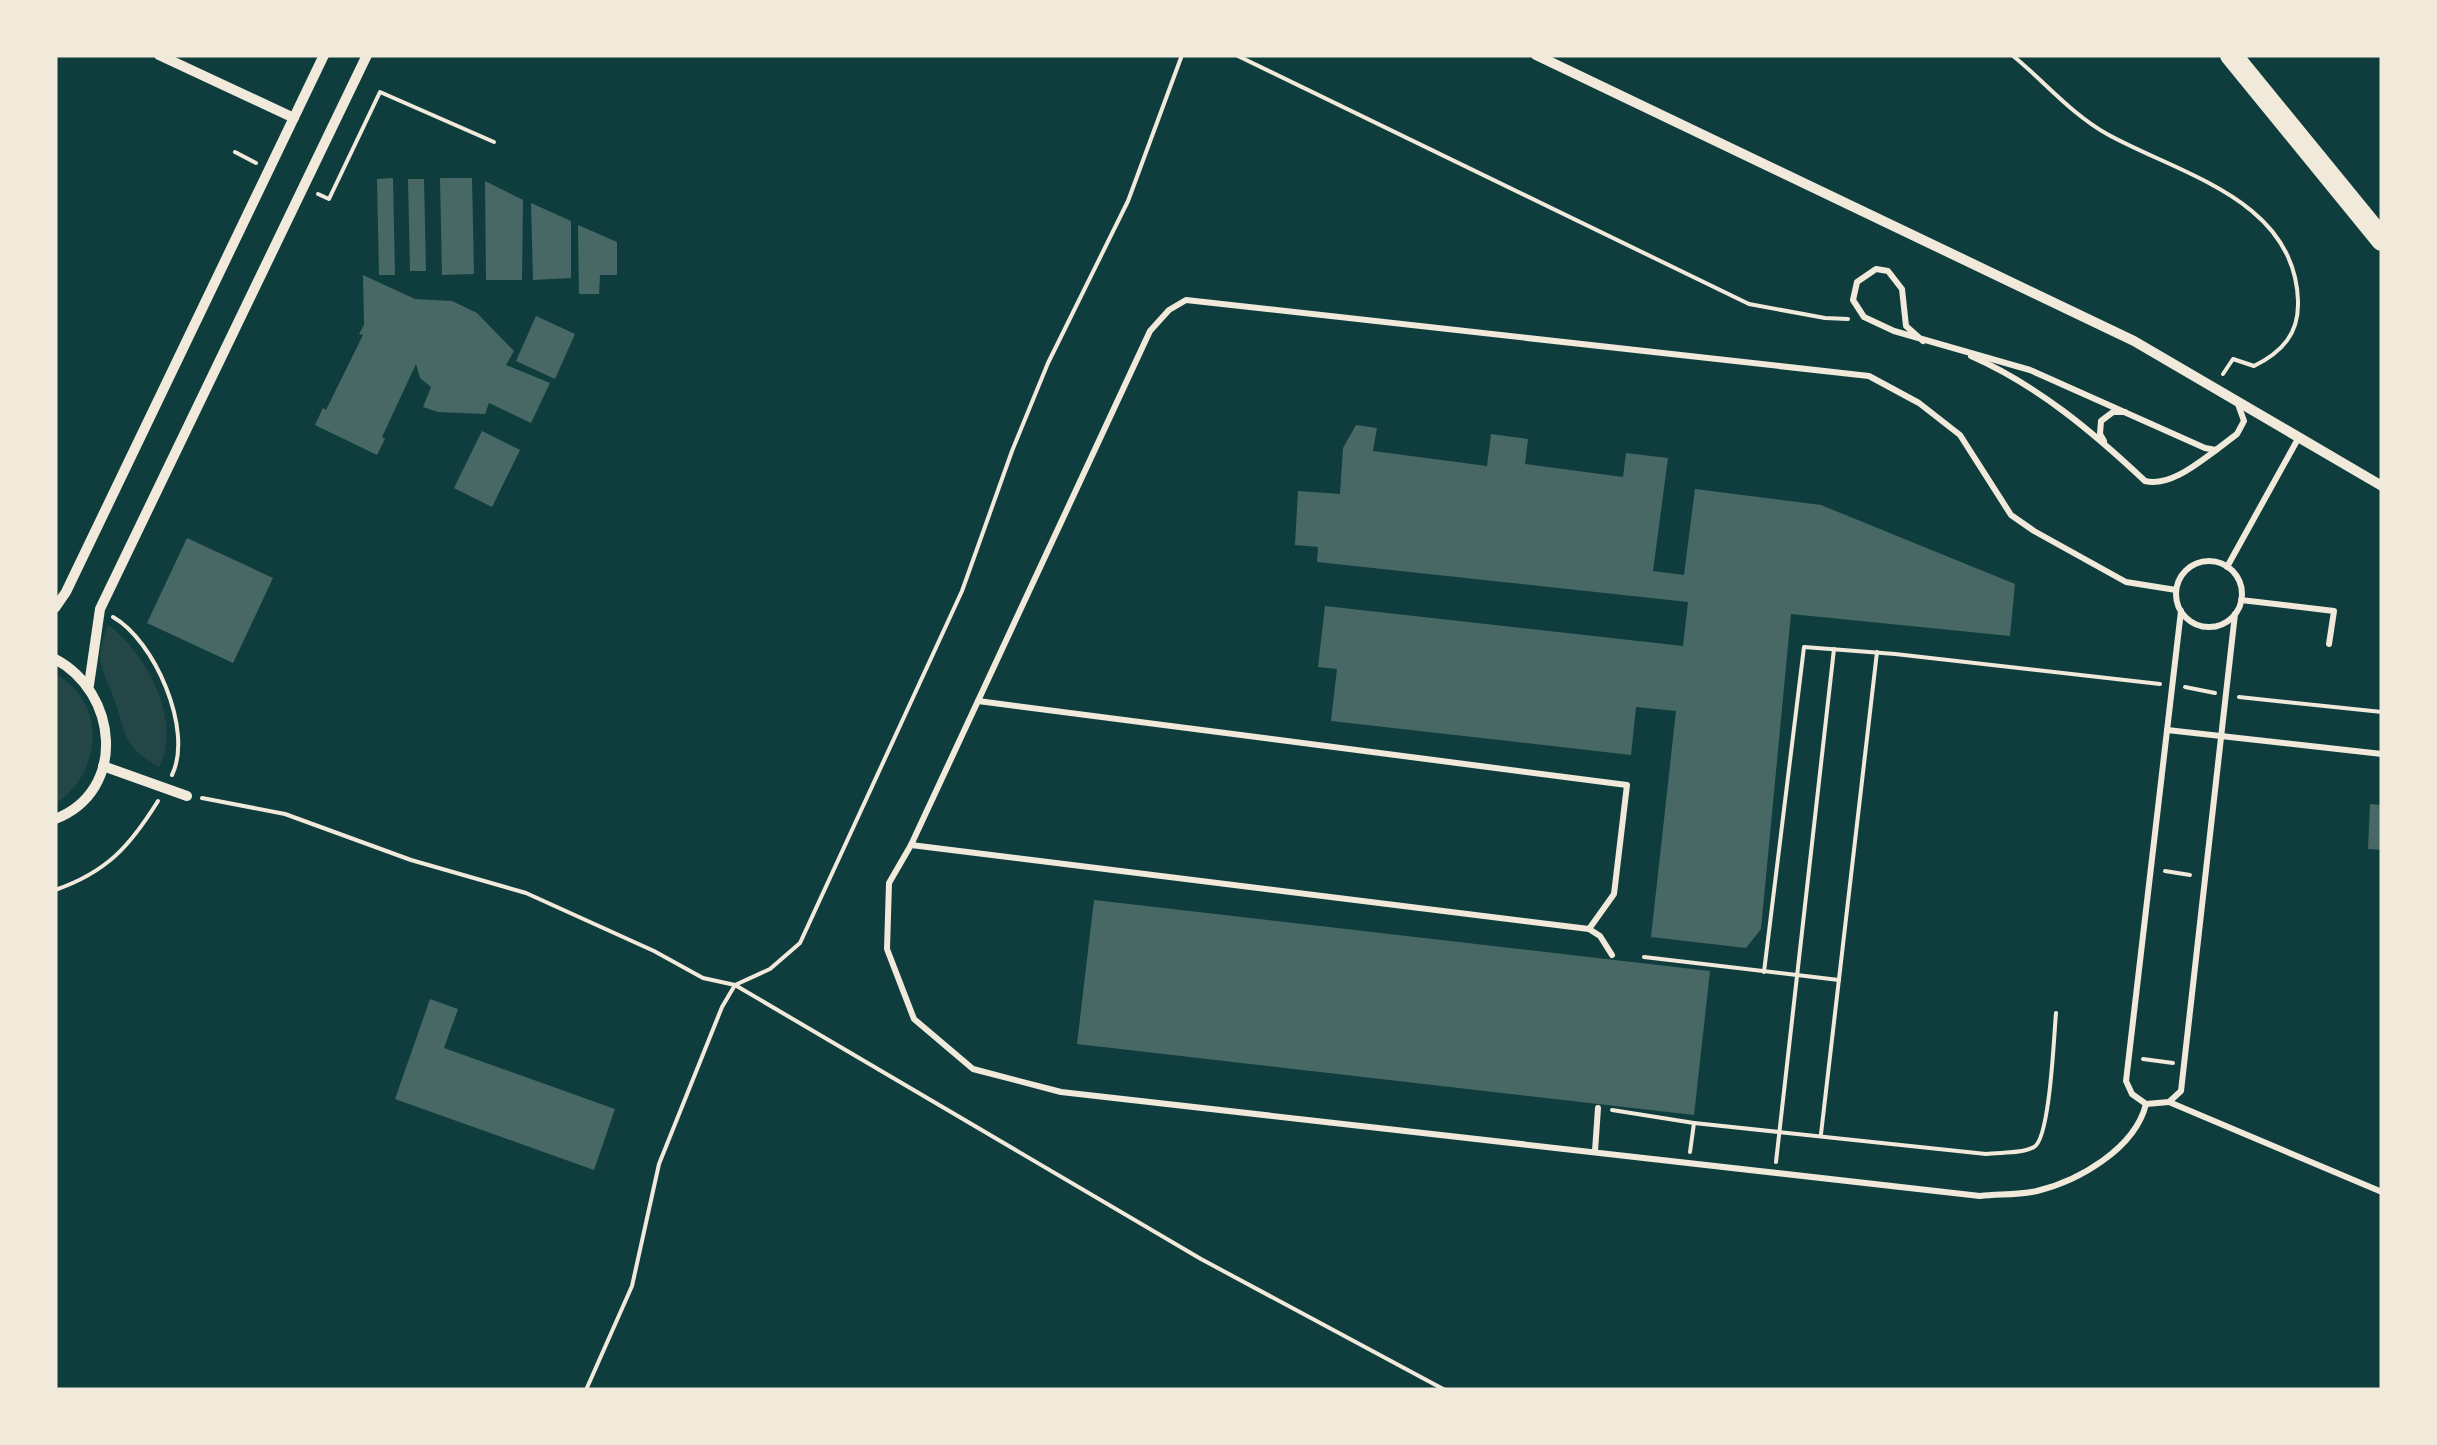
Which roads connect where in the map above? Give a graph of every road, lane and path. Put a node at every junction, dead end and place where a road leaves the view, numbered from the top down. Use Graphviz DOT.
graph roads {
  1 [pos="159,55"];
  2 [pos="324,55"];
  3 [pos="367,55"];
  4 [pos="1182,55"];
  5 [pos="1236,55"];
  6 [pos="1536,55"];
  7 [pos="2012,55"];
  8 [pos="2231,55"];
  9 [pos="294,118"];
  10 [pos="494,142"];
  11 [pos="235,152"];
  12 [pos="268,170"];
  13 [pos="304,187"];
  14 [pos="2382,240"];
  15 [pos="1867,319"];
  16 [pos="1923,341"];
  17 [pos="1946,345"];
  18 [pos="2215,386"];
  19 [pos="2231,396"];
  20 [pos="2126,412"];
  21 [pos="2299,436"];
  22 [pos="2107,446"];
  23 [pos="2216,450"];
  24 [pos="2382,486"];
  25 [pos="2227,567"];
  26 [pos="2176,590"];
  27 [pos="2241,600"];
  28 [pos="55,608"];
  29 [pos="100,609"];
  30 [pos="2180,611"];
  31 [pos="2235,614"];
  32 [pos="2329,644"];
  33 [pos="1834,650"];
  34 [pos="1877,652"];
  35 [pos="55,659"];
  36 [pos="89,685"];
  37 [pos="2172,685"];
  38 [pos="2226,695"];
  39 [pos="978,701"];
  40 [pos="2382,712"];
  41 [pos="2166,730"];
  42 [pos="2222,734"];
  43 [pos="2382,754"];
  44 [pos="103,766"];
  45 [pos="166,788"];
  46 [pos="188,796"];
  47 [pos="55,819"];
  48 [pos="911,845"];
  49 [pos="2150,868"];
  50 [pos="2205,877"];
  51 [pos="55,890"];
  52 [pos="1589,929"];
  53 [pos="1612,955"];
  54 [pos="1644,956"];
  55 [pos="1764,972"];
  56 [pos="1797,977"];
  57 [pos="1838,980"];
  58 [pos="735,985"];
  59 [pos="2056,1013"];
  60 [pos="2128,1056"];
  61 [pos="2184,1064"];
  62 [pos="2169,1102"];
  63 [pos="2146,1104"];
  64 [pos="1598,1108"];
  65 [pos="1694,1123"];
  66 [pos="1780,1134"];
  67 [pos="1820,1136"];
  68 [pos="1594,1151"];
  69 [pos="1690,1152"];
  70 [pos="1776,1163"];
  71 [pos="2382,1192"];
  72 [pos="586,1390"];
  73 [pos="1445,1390"];
  1 -- 9 [label="street"];
  2 -- 9 [label="street"];
  3 -- 13 [label="street"];
  4 -- 58 [label="path"];
  5 -- 15 [label="path"];
  6 -- 18 [label="street"];
  7 -- 18 [label="path"];
  8 -- 14 [label="highway"];
  9 -- 12 [label="street"];
  10 -- 13 [label="path"];
  11 -- 12 [label="path"];
  12 -- 28 [label="street"];
  13 -- 29 [label="street"];
  15 -- 16 [label="lane"];
  15 -- 16 [label="lane"];
  16 -- 17 [label="lane"];
  17 -- 20 [label="lane"];
  17 -- 22 [label="lane"];
  18 -- 19 [label="street"];
  19 -- 21 [label="street"];
  19 -- 23 [label="lane"];
  20 -- 22 [label="lane"];
  20 -- 23 [label="lane"];
  21 -- 24 [label="street"];
  21 -- 25 [label="lane"];
  22 -- 23 [label="lane"];
  25 -- 26 [label="lane"];
  25 -- 27 [label="lane"];
  26 -- 30 [label="lane"];
  26 -- 39 [label="lane"];
  27 -- 31 [label="lane"];
  27 -- 32 [label="lane"];
  29 -- 36 [label="street"];
  29 -- 45 [label="path"];
  30 -- 31 [label="lane"];
  30 -- 37 [label="lane"];
  31 -- 38 [label="lane"];
  33 -- 34 [label="path"];
  33 -- 55 [label="path"];
  33 -- 56 [label="path"];
  34 -- 37 [label="path"];
  34 -- 57 [label="path"];
  35 -- 36 [label="street"];
  36 -- 44 [label="street"];
  37 -- 38 [label="path"];
  37 -- 41 [label="lane"];
  38 -- 40 [label="path"];
  38 -- 42 [label="lane"];
  39 -- 48 [label="lane"];
  39 -- 52 [label="lane"];
  41 -- 42 [label="lane"];
  41 -- 49 [label="lane"];
  42 -- 43 [label="lane"];
  42 -- 50 [label="lane"];
  44 -- 45 [label="street"];
  44 -- 47 [label="street"];
  45 -- 46 [label="street"];
  45 -- 51 [label="path"];
  46 -- 58 [label="path"];
  48 -- 52 [label="lane"];
  48 -- 68 [label="lane"];
  49 -- 50 [label="path"];
  49 -- 60 [label="lane"];
  50 -- 61 [label="lane"];
  52 -- 53 [label="lane"];
  54 -- 55 [label="path"];
  55 -- 56 [label="path"];
  56 -- 57 [label="path"];
  56 -- 66 [label="path"];
  57 -- 67 [label="path"];
  58 -- 72 [label="path"];
  58 -- 73 [label="path"];
  59 -- 67 [label="path"];
  60 -- 61 [label="path"];
  60 -- 63 [label="lane"];
  61 -- 62 [label="lane"];
  62 -- 63 [label="lane"];
  62 -- 71 [label="lane"];
  63 -- 68 [label="lane"];
  64 -- 65 [label="path"];
  64 -- 68 [label="lane"];
  65 -- 66 [label="path"];
  65 -- 69 [label="path"];
  66 -- 67 [label="path"];
  66 -- 70 [label="path"];
}
